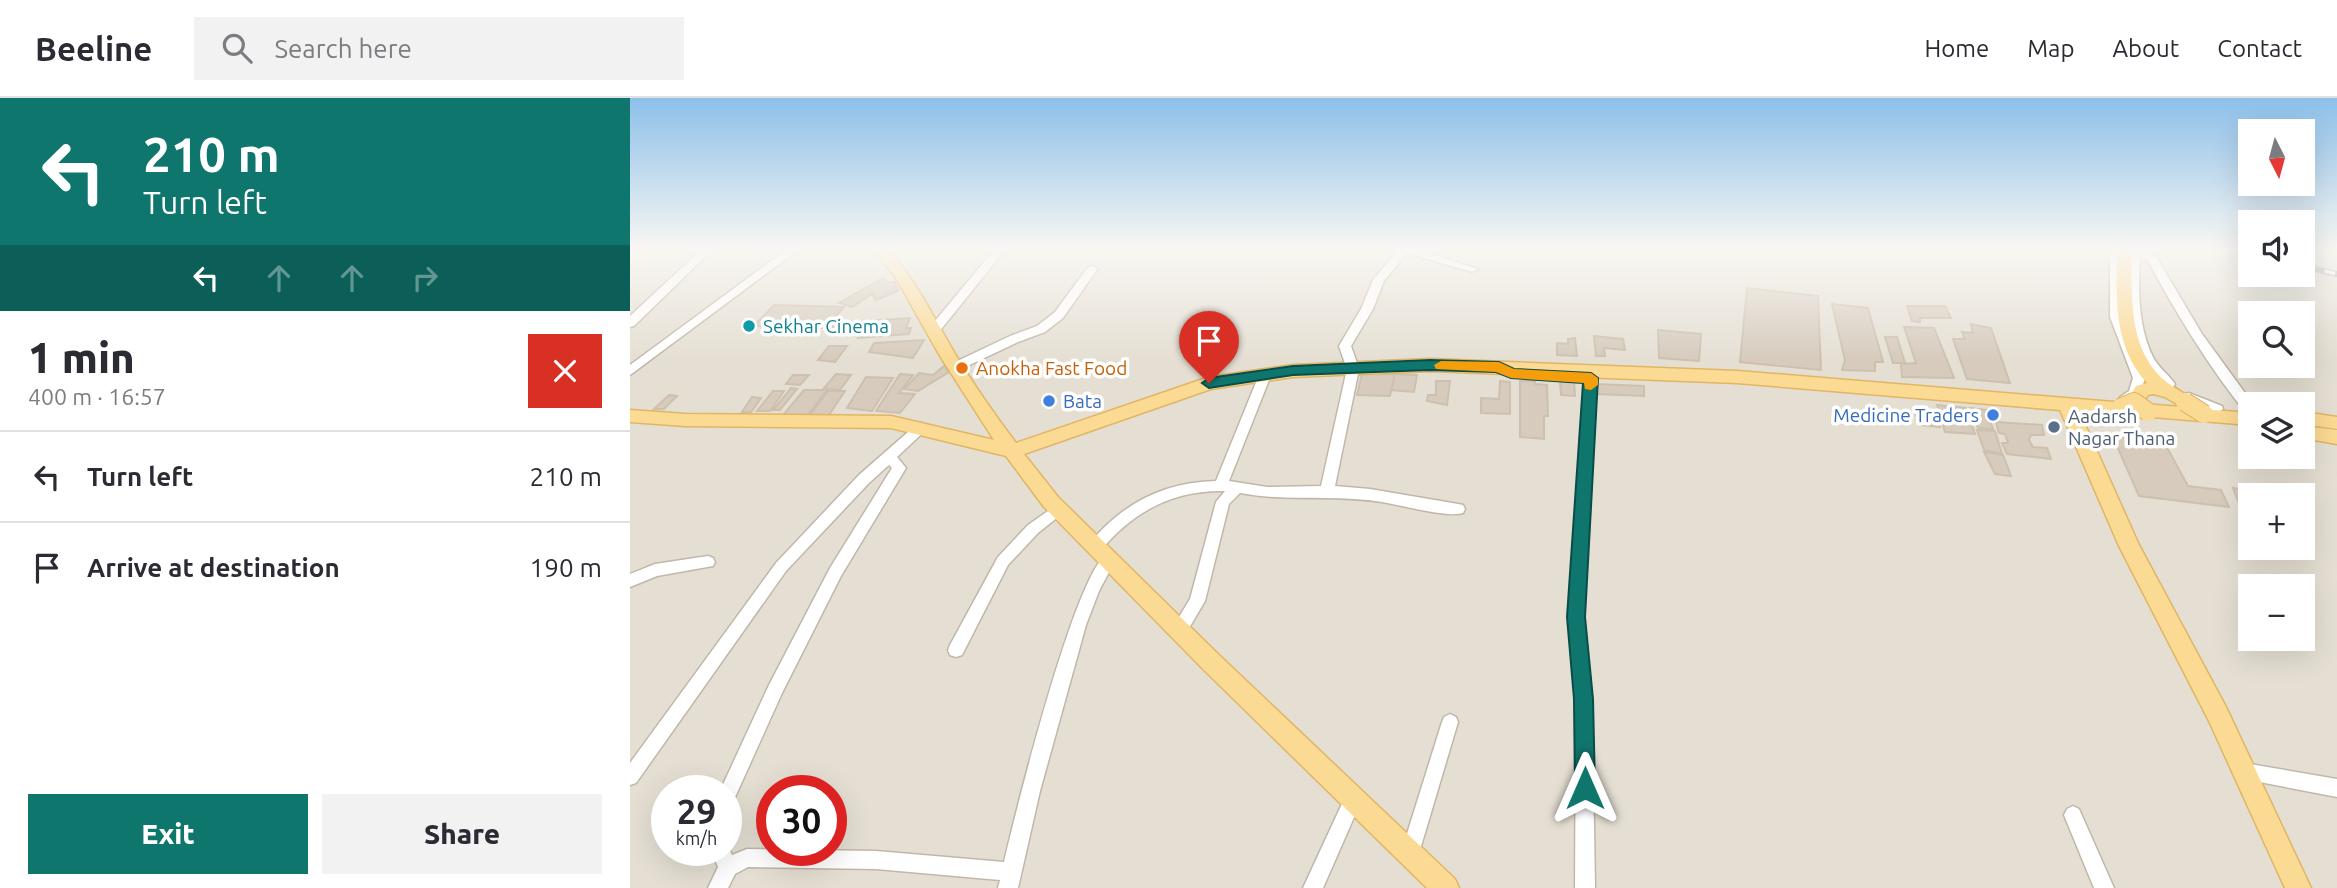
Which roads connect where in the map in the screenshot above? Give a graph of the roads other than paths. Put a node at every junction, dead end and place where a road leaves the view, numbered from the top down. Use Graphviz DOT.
graph roads {
  1 [pos="668,287"];
  2 [pos="743,287"];
  3 [pos="910,287"];
  4 [pos="970,287"];
  5 [pos="1079,287"];
  6 [pos="1376,287"];
  7 [pos="2116,287"];
  8 [pos="2129,287"];
  9 [pos="2134,287"];
  10 [pos="2167,287"];
  11 [pos="630,323"];
  12 [pos="934,330"];
  13 [pos="955,367"];
  14 [pos="1499,367"];
  15 [pos="1353,369"];
  16 [pos="630,371"];
  17 [pos="1265,375"];
  18 [pos="1591,378"];
  19 [pos="2238,396"];
  20 [pos="2134,398"];
  21 [pos="2193,407"];
  22 [pos="2069,409"];
  23 [pos="2238,409"];
  24 [pos="630,416"];
  25 [pos="2238,416"];
  26 [pos="2315,420"];
  27 [pos="2337,423"];
  28 [pos="2238,425"];
  29 [pos="2315,427"];
  30 [pos="921,428"];
  31 [pos="2337,430"];
  32 [pos="2315,434"];
  33 [pos="2337,437"];
  34 [pos="1012,451"];
  35 [pos="889,456"];
  36 [pos="1221,486"];
  37 [pos="1238,487"];
  38 [pos="1327,491"];
  39 [pos="1058,509"];
  40 [pos="1458,509"];
  41 [pos="1102,553"];
  42 [pos="708,562"];
  43 [pos="630,581"];
  44 [pos="1179,630"];
  45 [pos="956,650"];
  46 [pos="1450,722"];
  47 [pos="2244,771"];
  48 [pos="736,775"];
  49 [pos="630,777"];
  50 [pos="2337,788"];
  51 [pos="1353,799"];
  52 [pos="2073,815"];
  53 [pos="1409,853"];
  54 [pos="742,858"];
  55 [pos="723,866"];
  56 [pos="1009,880"];
  57 [pos="1444,887"];
  58 [pos="718,888"];
  59 [pos="1312,888"];
  60 [pos="1585,888"];
  61 [pos="2104,888"];
  62 [pos="2298,888"];
  1 -- 11 [label="street"];
  2 -- 16 [label="street"];
  3 -- 12 [label="main road"];
  4 -- 12 [label="street"];
  5 -- 13 [label="street"];
  6 -- 15 [label="street"];
  7 -- 20 [label="street"];
  8 -- 20 [label="main road"];
  9 -- 21 [label="street"];
  10 -- 19 [label="street"];
  12 -- 13 [label="main road"];
  13 -- 34 [label="main road"];
  14 -- 15 [label="main road"];
  14 -- 18 [label="main road"];
  14 -- 20 [label="main road"];
  15 -- 17 [label="main road"];
  15 -- 38 [label="street"];
  17 -- 34 [label="main road"];
  17 -- 36 [label="street"];
  18 -- 22 [label="main road"];
  18 -- 60 [label="street"];
  20 -- 21 [label="main road"];
  20 -- 21 [label="main road"];
  20 -- 21 [label="main road"];
  21 -- 23 [label="main road"];
  21 -- 25 [label="main road"];
  22 -- 28 [label="main road"];
  22 -- 47 [label="main road"];
  24 -- 30 [label="main road"];
  26 -- 27 [label="main road"];
  29 -- 31 [label="main road"];
  30 -- 34 [label="main road"];
  30 -- 35 [label="street"];
  32 -- 33 [label="main road"];
  34 -- 39 [label="main road"];
  35 -- 48 [label="street"];
  35 -- 49 [label="street"];
  36 -- 37 [label="street"];
  36 -- 41 [label="street"];
  37 -- 38 [label="street"];
  37 -- 44 [label="street"];
  38 -- 40 [label="street"];
  39 -- 41 [label="main road"];
  39 -- 45 [label="street"];
  41 -- 44 [label="main road"];
  41 -- 56 [label="street"];
  42 -- 43 [label="street"];
  44 -- 51 [label="main road"];
  46 -- 53 [label="street"];
  47 -- 50 [label="street"];
  47 -- 62 [label="main road"];
  51 -- 53 [label="main road"];
  51 -- 59 [label="street"];
  52 -- 61 [label="street"];
  53 -- 57 [label="main road"];
  54 -- 56 [label="street"];
  55 -- 58 [label="street"];
}
